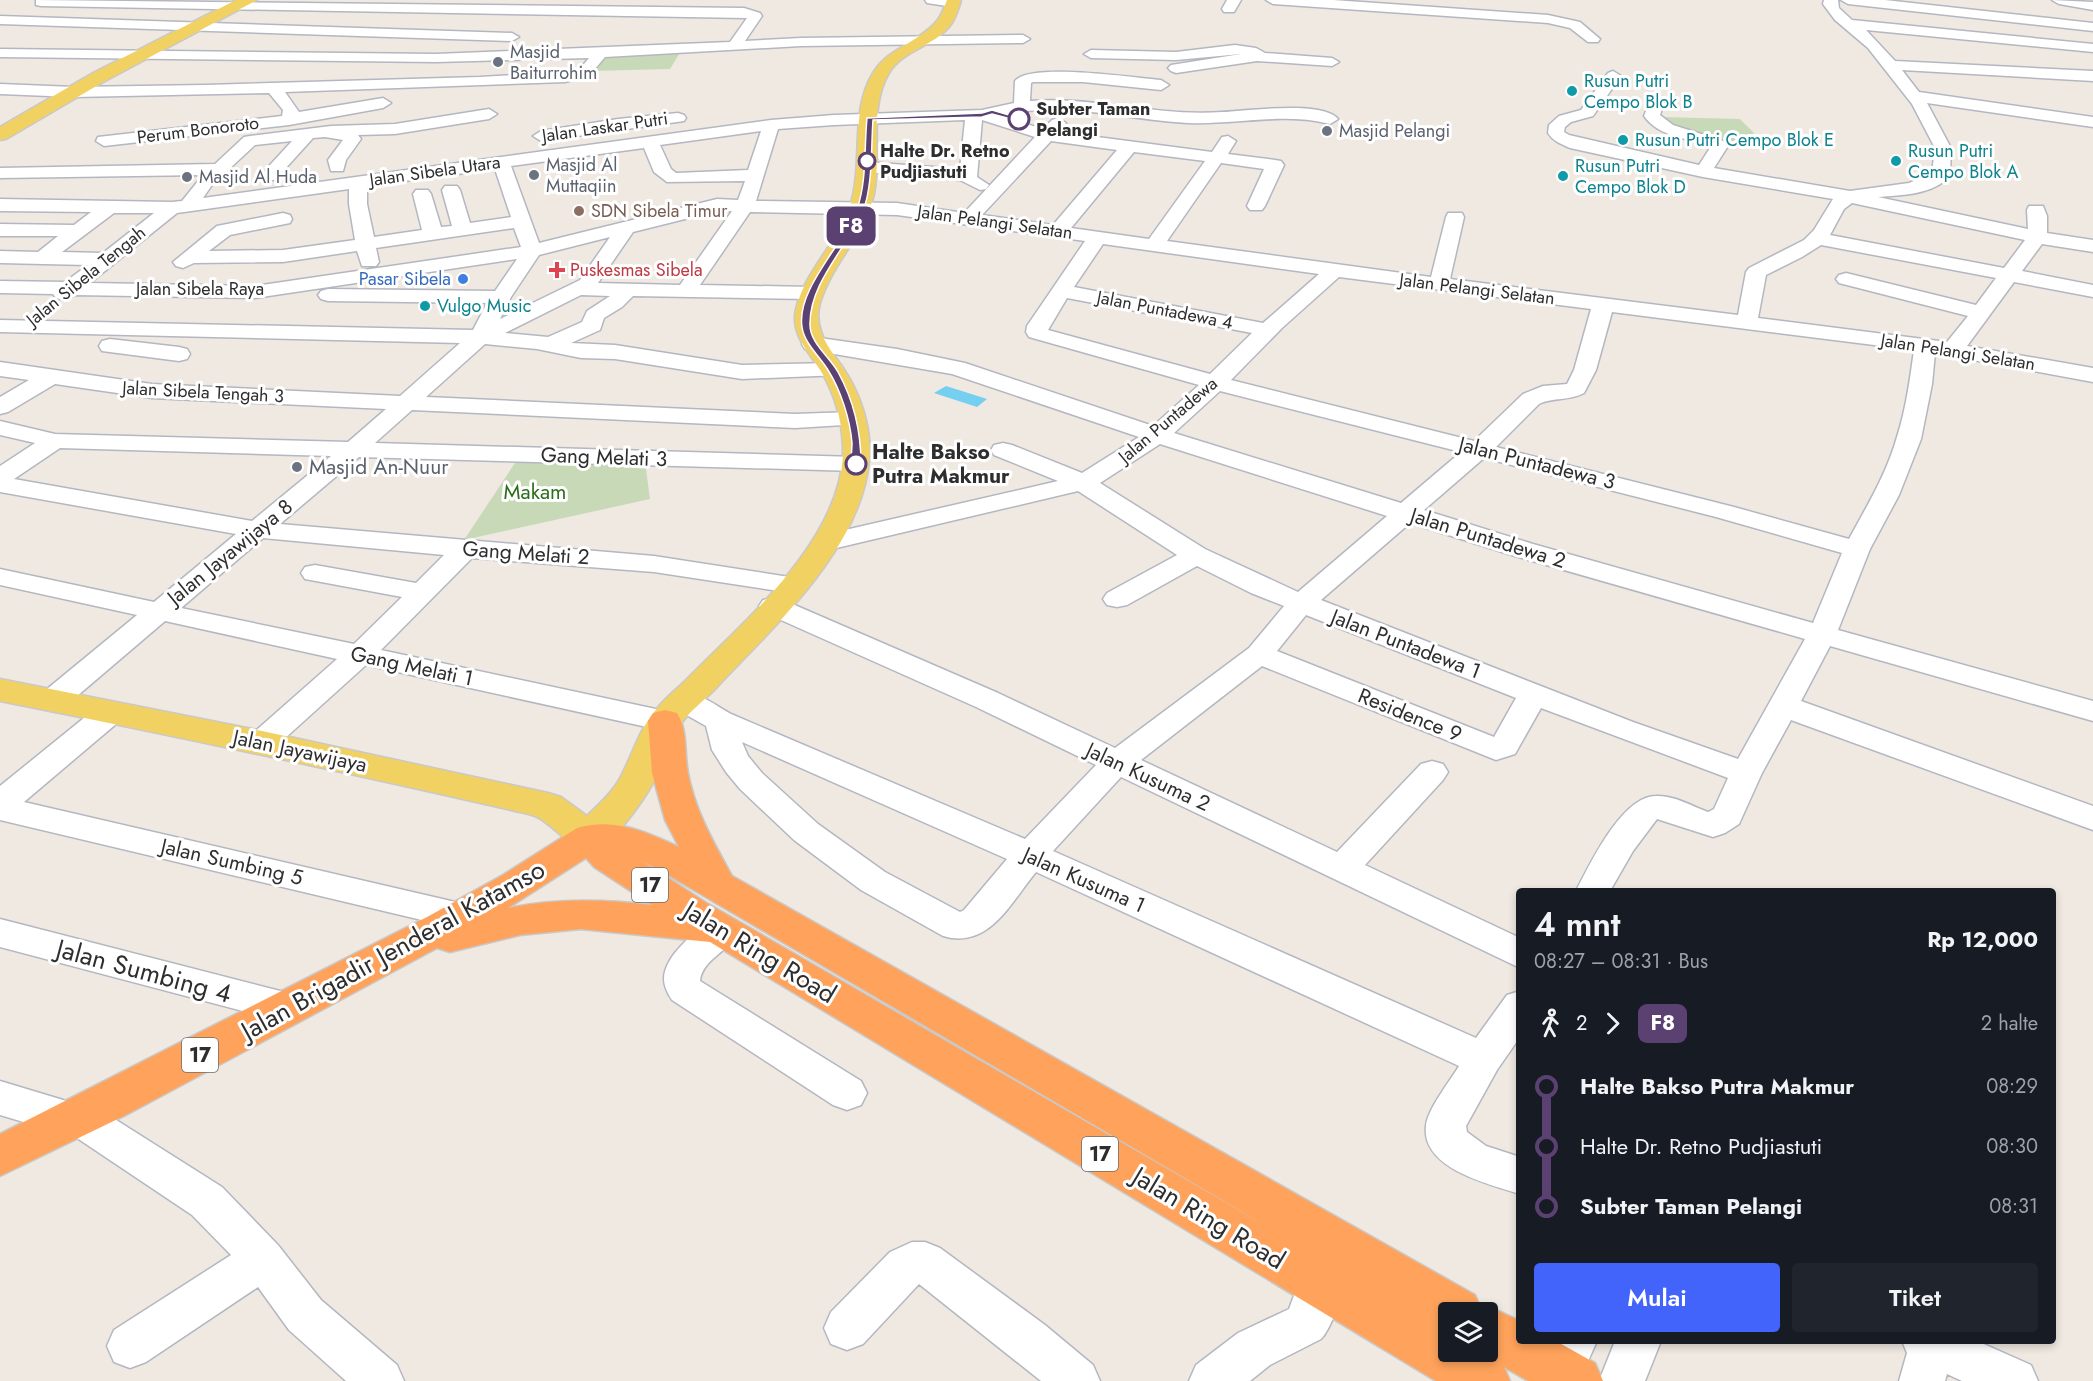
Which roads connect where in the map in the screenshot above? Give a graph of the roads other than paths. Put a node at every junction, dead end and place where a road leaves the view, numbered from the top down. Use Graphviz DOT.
graph roads {
  1 [pos="630,0"];
  2 [pos="932,0"];
  3 [pos="1273,0"];
  4 [pos="1831,0"];
  5 [pos="1848,0"];
  6 [pos="2059,0"];
  7 [pos="43,1"];
  8 [pos="1305,1"];
  9 [pos="132,2"];
  10 [pos="187,2"];
  11 [pos="953,2"];
  12 [pos="243,3"];
  13 [pos="1419,4"];
  14 [pos="541,5"];
  15 [pos="2093,6"];
  16 [pos="590,10"];
  17 [pos="619,11"];
  18 [pos="1952,11"];
  19 [pos="1297,16"];
  20 [pos="0,18"];
  21 [pos="569,24"];
  22 [pos="1848,24"];
  23 [pos="194,27"];
  24 [pos="2093,27"];
  25 [pos="746,31"];
  26 [pos="520,32"];
  27 [pos="714,32"];
  28 [pos="1961,34"];
  29 [pos="1023,39"];
  30 [pos="1593,39"];
  31 [pos="734,46"];
  32 [pos="910,48"];
  33 [pos="2093,48"];
  34 [pos="0,53"];
  35 [pos="601,54"];
  36 [pos="140,56"];
  37 [pos="491,57"];
  38 [pos="1175,60"];
  39 [pos="2049,60"];
  40 [pos="1095,61"];
  41 [pos="1332,62"];
  42 [pos="1889,64"];
  43 [pos="1976,69"];
  44 [pos="2059,74"];
  45 [pos="1613,76"];
  46 [pos="2093,76"];
  47 [pos="480,82"];
  48 [pos="272,87"];
  49 [pos="0,89"];
  50 [pos="74,92"];
  51 [pos="1158,94"];
  52 [pos="1912,96"];
  53 [pos="1272,97"];
  54 [pos="1241,99"];
  55 [pos="383,103"];
  56 [pos="1022,107"];
  57 [pos="1075,107"];
  58 [pos="1654,109"];
  59 [pos="489,114"];
  60 [pos="1136,114"];
  61 [pos="1261,115"];
  62 [pos="699,116"];
  63 [pos="978,116"];
  64 [pos="290,118"];
  65 [pos="870,118"];
  66 [pos="1190,119"];
  67 [pos="1329,119"];
  68 [pos="639,122"];
  69 [pos="2093,122"];
  70 [pos="771,125"];
  71 [pos="1246,126"];
  72 [pos="309,134"];
  73 [pos="0,135"];
  74 [pos="1045,135"];
  75 [pos="463,139"];
  76 [pos="524,139"];
  77 [pos="104,141"];
  78 [pos="648,141"];
  79 [pos="1130,146"];
  80 [pos="346,149"];
  81 [pos="1218,156"];
  82 [pos="381,162"];
  83 [pos="501,162"];
  84 [pos="866,167"];
  85 [pos="220,169"];
  86 [pos="1703,172"];
  87 [pos="0,173"];
  88 [pos="291,173"];
  89 [pos="358,173"];
  90 [pos="754,175"];
  91 [pos="269,176"];
  92 [pos="251,178"];
  93 [pos="971,179"];
  94 [pos="206,181"];
  95 [pos="936,181"];
  96 [pos="510,182"];
  97 [pos="1928,183"];
  98 [pos="998,188"];
  99 [pos="451,190"];
  100 [pos="284,191"];
  101 [pos="423,194"];
  102 [pos="395,195"];
  103 [pos="1851,197"];
  104 [pos="225,200"];
  105 [pos="746,204"];
  106 [pos="0,205"];
  107 [pos="1256,206"];
  108 [pos="110,207"];
  109 [pos="180,207"];
  110 [pos="860,210"];
  111 [pos="2036,210"];
  112 [pos="1927,213"];
  113 [pos="1455,218"];
  114 [pos="283,219"];
  115 [pos="968,219"];
  116 [pos="522,220"];
  117 [pos="626,228"];
  118 [pos="462,229"];
  119 [pos="75,231"];
  120 [pos="1058,231"];
  121 [pos="4,233"];
  122 [pos="433,234"];
  123 [pos="1098,236"];
  124 [pos="2037,237"];
  125 [pos="1817,238"];
  126 [pos="365,243"];
  127 [pos="1155,244"];
  128 [pos="2093,246"];
  129 [pos="532,250"];
  130 [pos="283,255"];
  131 [pos="0,257"];
  132 [pos="189,257"];
  133 [pos="42,258"];
  134 [pos="106,259"];
  135 [pos="1335,270"];
  136 [pos="375,274"];
  137 [pos="2010,275"];
  138 [pos="1846,279"];
  139 [pos="1438,284"];
  140 [pos="0,287"];
  141 [pos="70,288"];
  142 [pos="580,289"];
  143 [pos="151,290"];
  144 [pos="626,291"];
  145 [pos="1063,291"];
  146 [pos="2093,291"];
  147 [pos="685,292"];
  148 [pos="254,293"];
  149 [pos="812,293"];
  150 [pos="359,296"];
  151 [pos="501,297"];
  152 [pos="1603,304"];
  153 [pos="1981,313"];
  154 [pos="1747,322"];
  155 [pos="14,328"];
  156 [pos="1268,330"];
  157 [pos="218,331"];
  158 [pos="327,333"];
  159 [pos="480,337"];
  160 [pos="0,344"];
  161 [pos="813,344"];
  162 [pos="545,345"];
  163 [pos="1925,345"];
  164 [pos="1953,350"];
  165 [pos="0,369"];
  166 [pos="833,370"];
  167 [pos="2093,371"];
  168 [pos="50,377"];
  169 [pos="1216,383"];
  170 [pos="127,388"];
  171 [pos="407,401"];
  172 [pos="0,407"];
  173 [pos="852,419"];
  174 [pos="0,428"];
  175 [pos="1156,435"];
  176 [pos="55,441"];
  177 [pos="1480,448"];
  178 [pos="353,450"];
  179 [pos="1004,450"];
  180 [pos="856,464"];
  181 [pos="0,477"];
  182 [pos="1082,483"];
  183 [pos="0,484"];
  184 [pos="1405,513"];
  185 [pos="259,530"];
  186 [pos="828,542"];
  187 [pos="465,549"];
  188 [pos="1857,549"];
  189 [pos="1196,555"];
  190 [pos="315,573"];
  191 [pos="0,577"];
  192 [pos="423,592"];
  193 [pos="783,596"];
  194 [pos="1117,599"];
  195 [pos="1301,603"];
  196 [pos="158,611"];
  197 [pos="1822,634"];
  198 [pos="1259,654"];
  199 [pos="360,655"];
  200 [pos="0,690"];
  201 [pos="1534,694"];
  202 [pos="52,701"];
  203 [pos="1783,706"];
  204 [pos="675,711"];
  205 [pos="2093,711"];
  206 [pos="111,712"];
  207 [pos="720,721"];
  208 [pos="262,742"];
  209 [pos="1117,762"];
  210 [pos="1432,772"];
  211 [pos="1746,773"];
  212 [pos="0,806"];
  213 [pos="2093,818"];
  214 [pos="590,837"];
  215 [pos="1030,855"];
  216 [pos="1342,869"];
  217 [pos="1595,888"];
  218 [pos="719,915"];
  219 [pos="464,916"];
  220 [pos="0,933"];
  221 [pos="399,951"];
  222 [pos="1516,952"];
  223 [pos="288,1008"];
  224 [pos="1516,1012"];
  225 [pos="1483,1059"];
  226 [pos="848,1093"];
  227 [pos="0,1098"];
  228 [pos="77,1120"];
  229 [pos="0,1156"];
  230 [pos="1516,1174"];
  231 [pos="263,1259"];
  232 [pos="1320,1284"];
  233 [pos="1439,1302"];
  234 [pos="848,1328"];
  235 [pos="1498,1334"];
  236 [pos="1516,1342"];
  237 [pos="1522,1344"];
  238 [pos="1637,1344"];
  239 [pos="130,1346"];
  240 [pos="1927,1356"];
  241 [pos="1570,1364"];
  242 [pos="381,1381"];
  243 [pos="1077,1381"];
  244 [pos="1212,1381"];
  245 [pos="1484,1381"];
  246 [pos="1622,1381"];
  247 [pos="2015,1381"];
  1 -- 17 [label="street"];
  2 -- 11 [label="street"];
  3 -- 8 [label="street"];
  4 -- 22 [label="street"];
  5 -- 18 [label="street"];
  6 -- 15 [label="street"];
  7 -- 9 [label="street"];
  7 -- 20 [label="street"];
  8 -- 13 [label="street"];
  8 -- 19 [label="street"];
  9 -- 10 [label="street"];
  10 -- 12 [label="street"];
  11 -- 32 [label="main road"];
  12 -- 14 [label="street"];
  12 -- 23 [label="main road"];
  13 -- 30 [label="street"];
  14 -- 16 [label="street"];
  14 -- 26 [label="street"];
  16 -- 17 [label="street"];
  16 -- 21 [label="street"];
  17 -- 25 [label="street"];
  18 -- 24 [label="street"];
  18 -- 28 [label="street"];
  20 -- 23 [label="street"];
  22 -- 28 [label="street"];
  22 -- 42 [label="street"];
  23 -- 26 [label="street"];
  23 -- 36 [label="main road"];
  25 -- 27 [label="street"];
  25 -- 31 [label="street"];
  26 -- 37 [label="street"];
  28 -- 33 [label="street"];
  28 -- 43 [label="street"];
  29 -- 32 [label="street"];
  31 -- 32 [label="street"];
  31 -- 35 [label="street"];
  32 -- 65 [label="main road"];
  34 -- 36 [label="street"];
  35 -- 37 [label="street"];
  35 -- 47 [label="street"];
  36 -- 37 [label="street"];
  36 -- 50 [label="main road"];
  38 -- 40 [label="street"];
  38 -- 41 [label="street"];
  38 -- 51 [label="street"];
  39 -- 44 [label="street"];
  42 -- 43 [label="street"];
  42 -- 52 [label="street"];
  43 -- 44 [label="street"];
  44 -- 46 [label="street"];
  45 -- 86 [label="street"];
  47 -- 48 [label="street"];
  47 -- 75 [label="street"];
  48 -- 50 [label="street"];
  48 -- 64 [label="street, Perum Bonoroto"];
  49 -- 50 [label="street"];
  50 -- 73 [label="main road"];
  51 -- 56 [label="street"];
  51 -- 60 [label="street"];
  52 -- 69 [label="street"];
  52 -- 97 [label="street"];
  53 -- 54 [label="street"];
  55 -- 64 [label="street, Perum Bonoroto"];
  56 -- 57 [label="street"];
  56 -- 63 [label="street"];
  57 -- 60 [label="street"];
  57 -- 74 [label="street"];
  58 -- 86 [label="street"];
  59 -- 75 [label="street"];
  60 -- 66 [label="street"];
  61 -- 66 [label="street"];
  61 -- 67 [label="street"];
  61 -- 71 [label="street"];
  62 -- 68 [label="street, Jalan Laskar Putri"];
  63 -- 65 [label="street, Jalan Sibela Utara"];
  63 -- 74 [label="street"];
  63 -- 93 [label="street"];
  64 -- 77 [label="street, Perum Bonoroto"];
  65 -- 70 [label="street, Jalan Sibela Utara"];
  65 -- 84 [label="main road"];
  66 -- 71 [label="street"];
  68 -- 76 [label="street, Jalan Laskar Putri"];
  68 -- 78 [label="street"];
  70 -- 78 [label="street, Jalan Sibela Utara"];
  70 -- 90 [label="street"];
  71 -- 81 [label="street"];
  72 -- 75 [label="street"];
  72 -- 80 [label="street"];
  72 -- 85 [label="street"];
  72 -- 91 [label="street"];
  74 -- 79 [label="street"];
  74 -- 98 [label="street"];
  75 -- 80 [label="street"];
  75 -- 82 [label="street"];
  75 -- 83 [label="street, Jalan Sibela Utara"];
  75 -- 89 [label="street, Jalan Sibela Utara"];
  78 -- 83 [label="street, Jalan Sibela Utara"];
  78 -- 90 [label="street"];
  79 -- 81 [label="street"];
  79 -- 120 [label="street"];
  80 -- 89 [label="street"];
  81 -- 107 [label="street"];
  81 -- 127 [label="street"];
  83 -- 96 [label="street"];
  84 -- 93 [label="street"];
  84 -- 110 [label="main road"];
  85 -- 87 [label="street"];
  85 -- 94 [label="street"];
  86 -- 103 [label="street"];
  88 -- 91 [label="street"];
  89 -- 100 [label="street, Jalan Sibela Utara"];
  89 -- 126 [label="street"];
  90 -- 105 [label="street"];
  91 -- 92 [label="street"];
  93 -- 95 [label="street"];
  93 -- 98 [label="street"];
  94 -- 104 [label="street"];
  94 -- 109 [label="street"];
  96 -- 99 [label="street"];
  96 -- 116 [label="street"];
  97 -- 103 [label="street"];
  97 -- 112 [label="street"];
  98 -- 115 [label="street"];
  99 -- 101 [label="street"];
  99 -- 118 [label="street"];
  100 -- 104 [label="street, Jalan Sibela Utara"];
  100 -- 114 [label="street"];
  101 -- 102 [label="street"];
  101 -- 122 [label="street"];
  103 -- 112 [label="street"];
  103 -- 125 [label="street"];
  104 -- 109 [label="street, Jalan Sibela Utara"];
  105 -- 110 [label="street, Jalan Sibela Raya"];
  105 -- 117 [label="street, Jalan Sibela Raya"];
  105 -- 147 [label="street"];
  106 -- 108 [label="street, Jalan Sibela Utara"];
  108 -- 109 [label="street, Jalan Sibela Utara"];
  108 -- 119 [label="street"];
  109 -- 134 [label="street, Jalan Sibela Tengah"];
  110 -- 115 [label="street, Jalan Pelangi Selatan"];
  110 -- 149 [label="main road"];
  111 -- 124 [label="street"];
  112 -- 124 [label="street"];
  113 -- 139 [label="street"];
  114 -- 130 [label="street"];
  114 -- 132 [label="street"];
  115 -- 120 [label="street, Jalan Pelangi Selatan"];
  116 -- 118 [label="street"];
  116 -- 129 [label="street"];
  117 -- 129 [label="street, Jalan Sibela Raya"];
  117 -- 142 [label="street"];
  118 -- 122 [label="street"];
  119 -- 121 [label="street"];
  119 -- 133 [label="street"];
  120 -- 123 [label="street, Jalan Pelangi Selatan"];
  122 -- 126 [label="street"];
  123 -- 127 [label="street, Jalan Pelangi Selatan"];
  123 -- 145 [label="street"];
  124 -- 128 [label="street"];
  124 -- 137 [label="street"];
  125 -- 137 [label="street"];
  125 -- 154 [label="street"];
  126 -- 130 [label="street"];
  126 -- 136 [label="street"];
  127 -- 135 [label="street, Jalan Pelangi Selatan"];
  129 -- 136 [label="street, Jalan Sibela Raya"];
  129 -- 151 [label="street"];
  130 -- 132 [label="street"];
  131 -- 133 [label="street"];
  132 -- 143 [label="street"];
  133 -- 134 [label="street"];
  134 -- 141 [label="street, Jalan Sibela Tengah"];
  135 -- 139 [label="street, Jalan Pelangi Selatan"];
  135 -- 156 [label="street, Jalan Puntadewa"];
  136 -- 148 [label="street, Jalan Sibela Raya"];
  136 -- 150 [label="street"];
  137 -- 146 [label="street"];
  137 -- 153 [label="street"];
  138 -- 153 [label="street"];
  139 -- 152 [label="street, Jalan Pelangi Selatan"];
  140 -- 141 [label="street, Jalan Sibela Raya"];
  141 -- 143 [label="street, Jalan Sibela Raya"];
  141 -- 155 [label="street, Jalan Sibela Tengah"];
  142 -- 144 [label="street"];
  142 -- 159 [label="street"];
  143 -- 148 [label="street, Jalan Sibela Raya"];
  144 -- 147 [label="street"];
  144 -- 162 [label="street"];
  145 -- 156 [label="street, Jalan Puntadewa 4"];
  145 -- 169 [label="street, Jalan Puntadewa 3"];
  147 -- 149 [label="street"];
  148 -- 150 [label="street"];
  148 -- 157 [label="street"];
  149 -- 161 [label="main road"];
  150 -- 151 [label="street"];
  150 -- 158 [label="street"];
  151 -- 159 [label="street"];
  152 -- 154 [label="street, Jalan Pelangi Selatan"];
  152 -- 177 [label="street"];
  153 -- 164 [label="street"];
  154 -- 163 [label="street, Jalan Pelangi Selatan"];
  155 -- 157 [label="street"];
  155 -- 160 [label="street, Jalan Sibela Tengah"];
  155 -- 170 [label="street"];
  156 -- 169 [label="street, Jalan Puntadewa"];
  157 -- 158 [label="street"];
  158 -- 159 [label="street"];
  159 -- 162 [label="street"];
  159 -- 171 [label="street, Jalan Jayawijaya 8"];
  161 -- 166 [label="main road"];
  161 -- 175 [label="street, Jalan Puntadewa 2"];
  162 -- 166 [label="street"];
  163 -- 164 [label="street, Jalan Pelangi Selatan"];
  163 -- 188 [label="street"];
  164 -- 167 [label="street, Jalan Pelangi Selatan"];
  165 -- 168 [label="street, Jalan Sibela Tengah 3"];
  166 -- 173 [label="main road"];
  168 -- 170 [label="street, Jalan Sibela Tengah 3"];
  168 -- 172 [label="street"];
  169 -- 175 [label="street, Jalan Puntadewa"];
  169 -- 177 [label="street, Jalan Puntadewa 3"];
  170 -- 171 [label="street, Jalan Sibela Tengah 3"];
  171 -- 173 [label="street, Jalan Sibela Tengah 3"];
  171 -- 178 [label="street, Jalan Jayawijaya 8"];
  173 -- 180 [label="main road"];
  174 -- 176 [label="street, Gang Melati 3"];
  175 -- 182 [label="street, Jalan Puntadewa"];
  175 -- 184 [label="street, Jalan Puntadewa 2"];
  176 -- 178 [label="street, Gang Melati 3"];
  176 -- 181 [label="street"];
  177 -- 184 [label="street"];
  177 -- 188 [label="street, Jalan Puntadewa 3"];
  178 -- 180 [label="street, Gang Melati 3"];
  178 -- 185 [label="street, Jalan Jayawijaya 8"];
  179 -- 182 [label="street, Jalan Puntadewa 1"];
  180 -- 186 [label="main road"];
  182 -- 186 [label="street, Jalan Puntadewa"];
  182 -- 189 [label="street, Jalan Puntadewa 1"];
  183 -- 185 [label="street, Gang Melati 2"];
  184 -- 195 [label="street"];
  184 -- 197 [label="street, Jalan Puntadewa 2"];
  185 -- 187 [label="street, Gang Melati 2"];
  185 -- 196 [label="street, Jalan Jayawijaya 8"];
  186 -- 193 [label="main road"];
  187 -- 192 [label="street"];
  187 -- 193 [label="street, Gang Melati 2"];
  188 -- 197 [label="street"];
  189 -- 194 [label="street"];
  189 -- 195 [label="street, Jalan Puntadewa 1"];
  190 -- 192 [label="street"];
  191 -- 196 [label="street, Gang Melati 1"];
  192 -- 199 [label="street"];
  193 -- 204 [label="main road"];
  193 -- 209 [label="street, Jalan Kusuma 2"];
  195 -- 198 [label="street"];
  195 -- 201 [label="street, Jalan Puntadewa 1"];
  196 -- 199 [label="street, Gang Melati 1"];
  196 -- 202 [label="street, Jalan Jayawijaya 8"];
  197 -- 203 [label="street"];
  197 -- 205 [label="street, Jalan Puntadewa 2"];
  198 -- 201 [label="street, Residence 9"];
  198 -- 209 [label="street"];
  199 -- 204 [label="street, Gang Melati 1"];
  199 -- 208 [label="street"];
  200 -- 202 [label="main road, Jalan Jayawijaya"];
  201 -- 211 [label="street, Jalan Puntadewa 1"];
  202 -- 206 [label="main road, Jalan Jayawijaya"];
  203 -- 211 [label="street"];
  203 -- 213 [label="street"];
  204 -- 207 [label="street, Jalan Kusuma 1"];
  204 -- 214 [label="main road"];
  204 -- 218 [label="highway"];
  206 -- 208 [label="main road, Jalan Jayawijaya"];
  206 -- 212 [label="street"];
  207 -- 215 [label="street, Jalan Kusuma 1"];
  207 -- 215 [label="street"];
  208 -- 214 [label="main road, Jalan Jayawijaya"];
  209 -- 215 [label="street"];
  209 -- 216 [label="street, Jalan Kusuma 2"];
  210 -- 216 [label="street"];
  211 -- 217 [label="street"];
  212 -- 219 [label="street, Jalan Sumbing 5"];
  214 -- 218 [label="highway, Jalan Ring Road / 17"];
  214 -- 219 [label="highway, Jalan Brigadir Jenderal Katamso / 17"];
  215 -- 225 [label="street, Jalan Kusuma 1"];
  216 -- 222 [label="street, Jalan Kusuma 2"];
  218 -- 221 [label="highway, 17"];
  218 -- 226 [label="street"];
  218 -- 232 [label="highway, Jalan Ring Road / 17"];
  218 -- 233 [label="highway, Jalan Ring Road / 17"];
  219 -- 221 [label="highway, Jalan Brigadir Jenderal Katamso / 17"];
  220 -- 223 [label="street, Jalan Sumbing 4"];
  221 -- 223 [label="highway, Jalan Brigadir Jenderal Katamso / 17"];
  223 -- 228 [label="highway, Jalan Brigadir Jenderal Katamso / 17"];
  224 -- 225 [label="street"];
  225 -- 230 [label="street"];
  227 -- 228 [label="street"];
  228 -- 229 [label="highway, Jalan Brigadir Jenderal Katamso / 17"];
  228 -- 231 [label="street"];
  231 -- 239 [label="street"];
  231 -- 242 [label="street"];
  232 -- 244 [label="street"];
  232 -- 245 [label="highway, Jalan Ring Road / 17"];
  234 -- 243 [label="street"];
  235 -- 236 [label="highway"];
  237 -- 241 [label="highway"];
  238 -- 246 [label="street"];
  240 -- 247 [label="street"];
}
